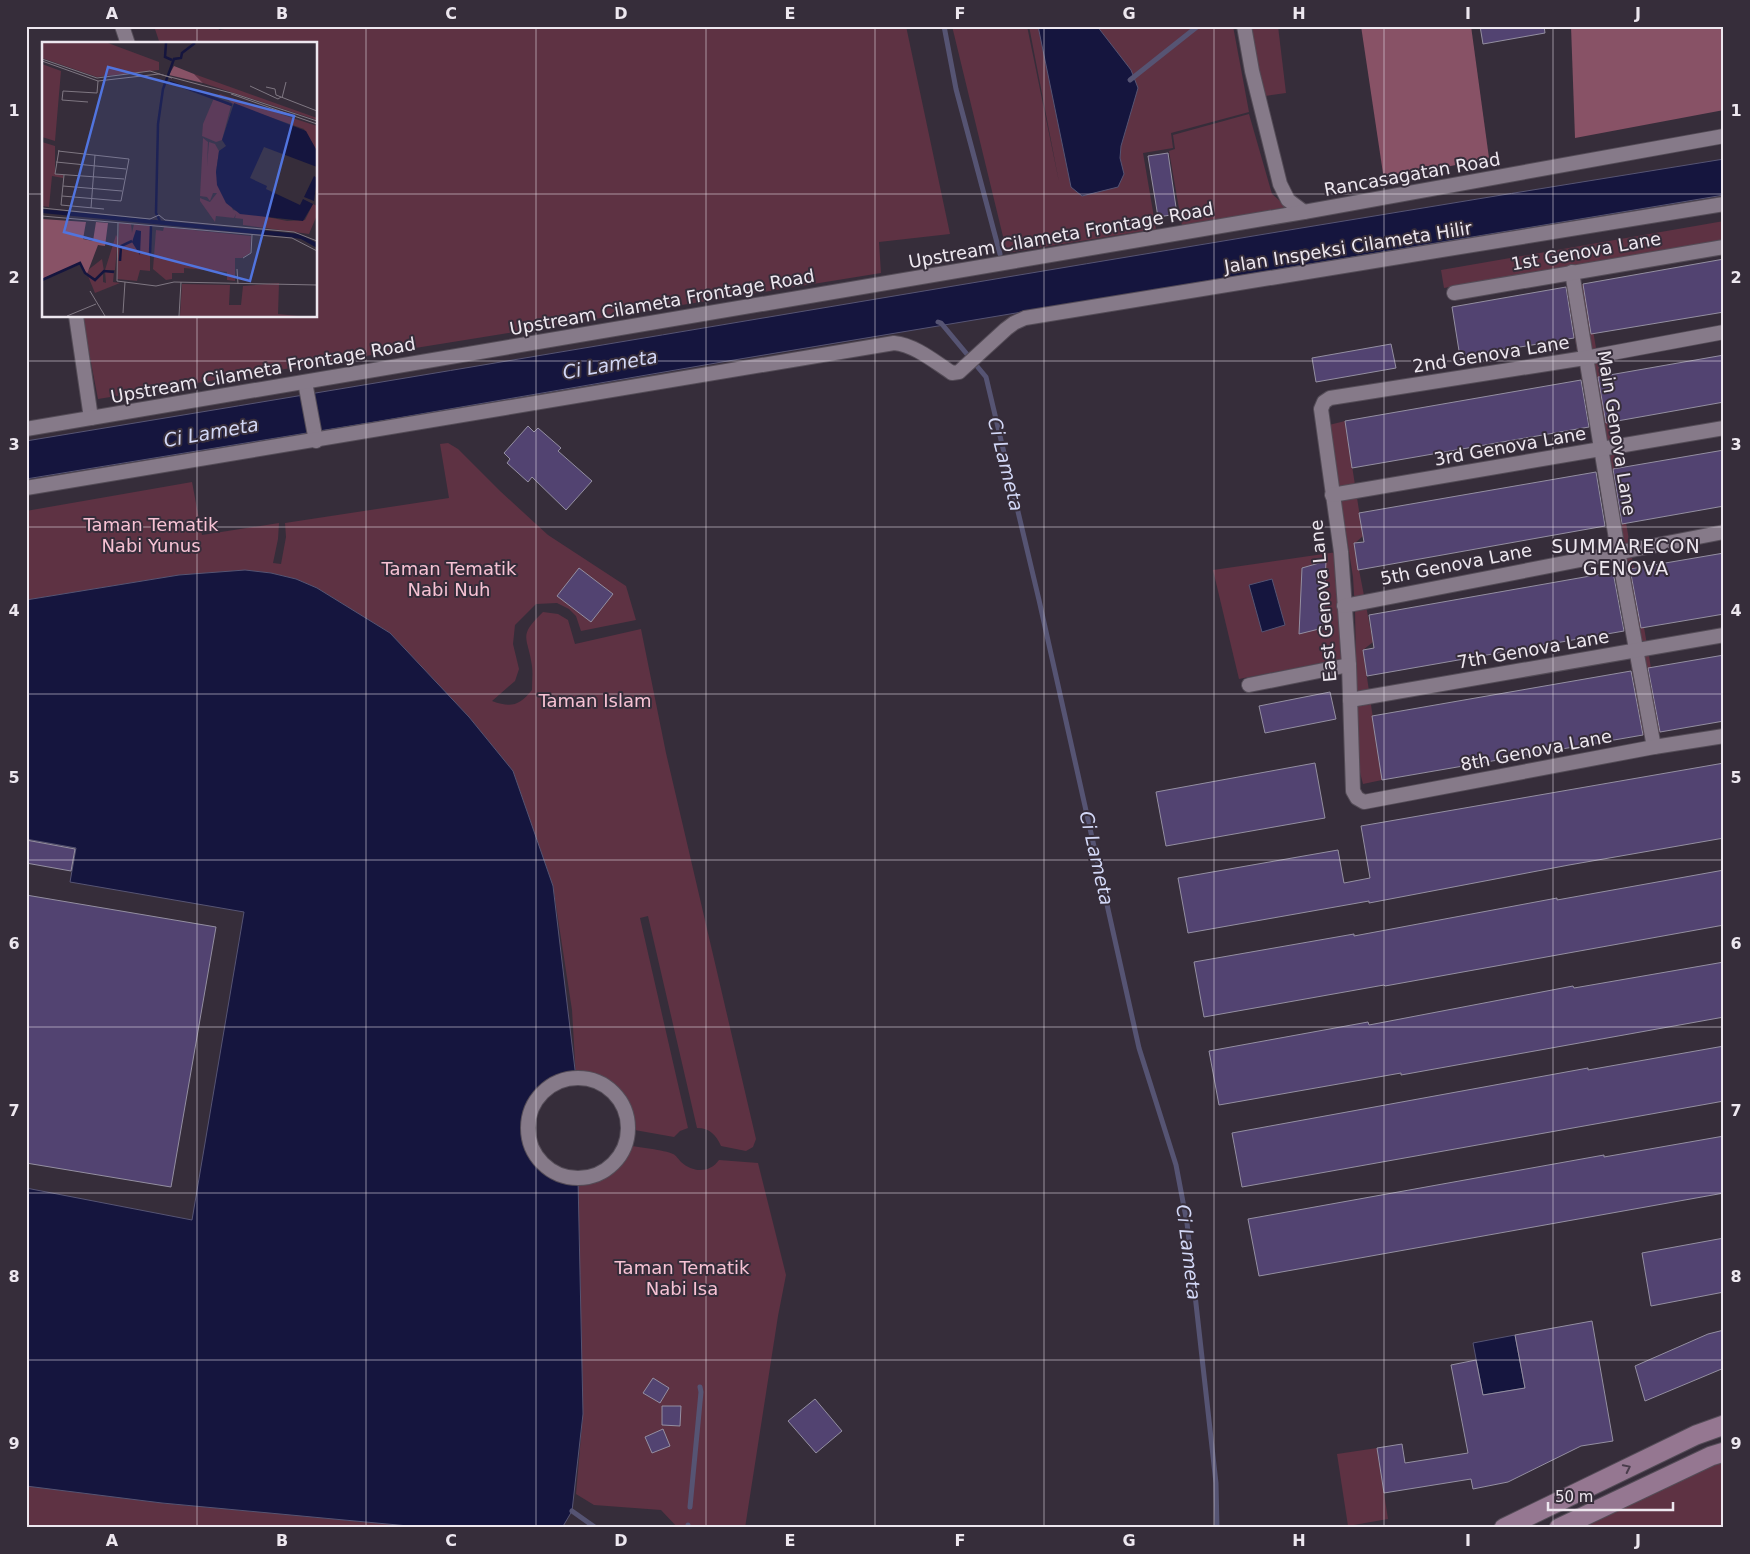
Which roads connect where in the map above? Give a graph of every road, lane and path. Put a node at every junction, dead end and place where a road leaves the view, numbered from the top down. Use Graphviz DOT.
graph roads {
  1 [pos="122,26"];
  2 [pos="1244,26"];
  3 [pos="127,42"];
  4 [pos="1724,136"];
  5 [pos="1724,204"];
  6 [pos="1304,212"];
  7 [pos="1724,246"];
  8 [pos="1572,272"];
  9 [pos="1454,293"];
  10 [pos="76,318"];
  11 [pos="1724,332"];
  12 [pos="1586,358"];
  13 [pos="306,387"];
  14 [pos="1324,402"];
  15 [pos="91,418"];
  16 [pos="1724,428"];
  17 [pos="26,429"];
  18 [pos="314,436"];
  19 [pos="1601,450"];
  20 [pos="26,488"];
  21 [pos="1332,495"];
  22 [pos="1724,532"];
  23 [pos="1618,551"];
  24 [pos="1344,606"];
  25 [pos="1724,635"];
  26 [pos="1636,649"];
  27 [pos="1348,665"];
  28 [pos="1249,685"];
  29 [pos="1350,700"];
  30 [pos="1724,736"];
  31 [pos="1654,747"];
  32 [pos="1357,798"];
  33 [pos="610,1168"];
  34 [pos="1724,1425"];
  35 [pos="1724,1452"];
  36 [pos="1504,1528"];
  37 [pos="1559,1528"];
  1 -- 3 [label="street"];
  2 -- 6 [label="street, Rancasagatan Road"];
  4 -- 6 [label="street, Rancasagatan Road"];
  5 -- 18 [label="street, Jalan Inspeksi Cilameta Hilir"];
  6 -- 13 [label="street, Upstream Cilameta Frontage Road"];
  7 -- 8 [label="street, 1st Genova Lane"];
  8 -- 9 [label="street, 1st Genova Lane"];
  8 -- 12 [label="street, Main Genova Lane"];
  10 -- 15 [label="street"];
  11 -- 12 [label="street, 2nd Genova Lane"];
  12 -- 14 [label="street, 2nd Genova Lane"];
  12 -- 19 [label="street, Main Genova Lane"];
  13 -- 15 [label="street, Upstream Cilameta Frontage Road"];
  13 -- 18 [label="street"];
  14 -- 21 [label="street, East Genova Lane"];
  15 -- 17 [label="street, Upstream Cilameta Frontage Road"];
  16 -- 19 [label="street, 3rd Genova Lane"];
  18 -- 20 [label="street"];
  19 -- 21 [label="street, 3rd Genova Lane"];
  19 -- 23 [label="street, Main Genova Lane"];
  21 -- 24 [label="street, East Genova Lane"];
  22 -- 23 [label="street, 5th Genova Lane"];
  23 -- 24 [label="street, 5th Genova Lane"];
  23 -- 26 [label="street, Main Genova Lane"];
  24 -- 27 [label="street, East Genova Lane"];
  25 -- 26 [label="street, 7th Genova Lane"];
  26 -- 29 [label="street, 7th Genova Lane"];
  26 -- 31 [label="street, Main Genova Lane"];
  27 -- 28 [label="street"];
  27 -- 29 [label="street, East Genova Lane"];
  29 -- 32 [label="street, East Genova Lane"];
  30 -- 31 [label="street, 8th Genova Lane"];
  31 -- 32 [label="street, 8th Genova Lane"];
  33 -- 33 [label="street"];
  36 -- 34 [label="street, one-way"];
  35 -- 37 [label="street"];
}
